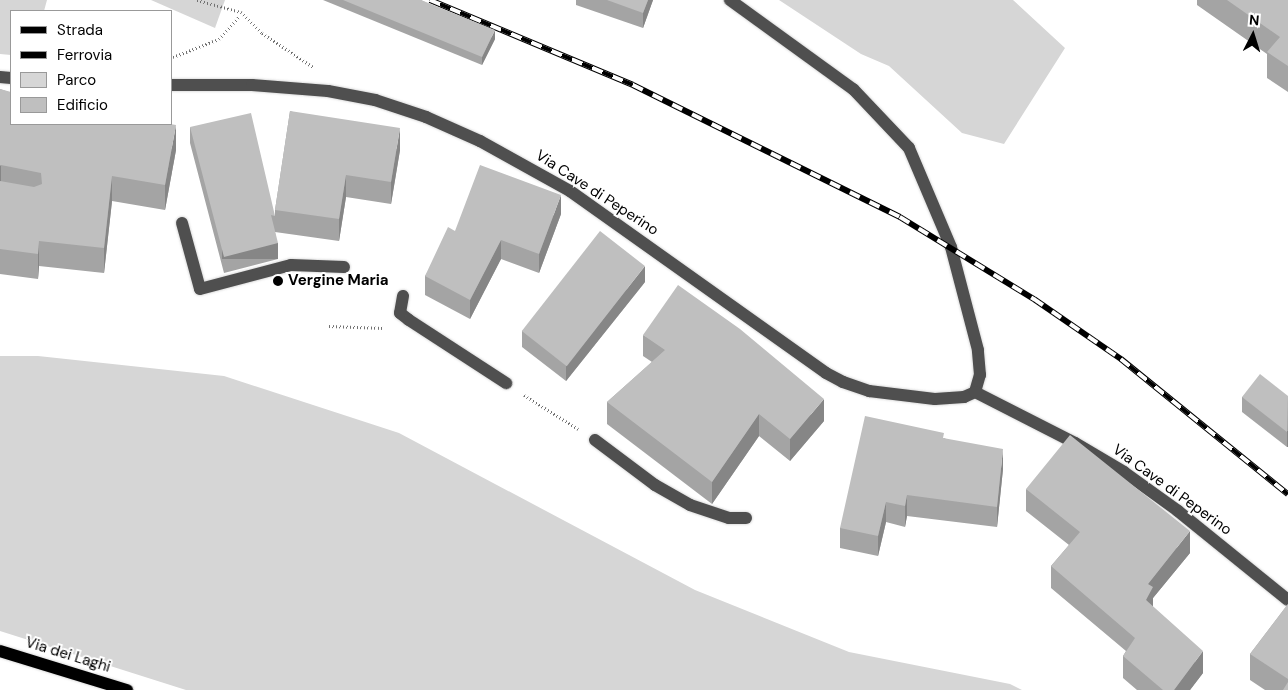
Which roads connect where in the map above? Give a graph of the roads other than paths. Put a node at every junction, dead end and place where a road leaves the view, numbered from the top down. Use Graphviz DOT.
graph roads {
  1 [pos="730,0"];
  2 [pos="172,84"];
  3 [pos="182,223"];
  4 [pos="344,267"];
  5 [pos="403,296"];
  6 [pos="506,383"];
  7 [pos="975,392"];
  8 [pos="595,440"];
  9 [pos="746,518"];
  10 [pos="1288,600"];
  11 [pos="0,651"];
  12 [pos="127,690"];
  1 -- 7 [label="street"];
  2 -- 7 [label="street, Via Cave di Peperino"];
  3 -- 4 [label="street"];
  5 -- 6 [label="street"];
  7 -- 10 [label="street, Via Cave di Peperino"];
  8 -- 9 [label="street"];
  11 -- 12 [label="main road, Via dei Laghi"];
}
